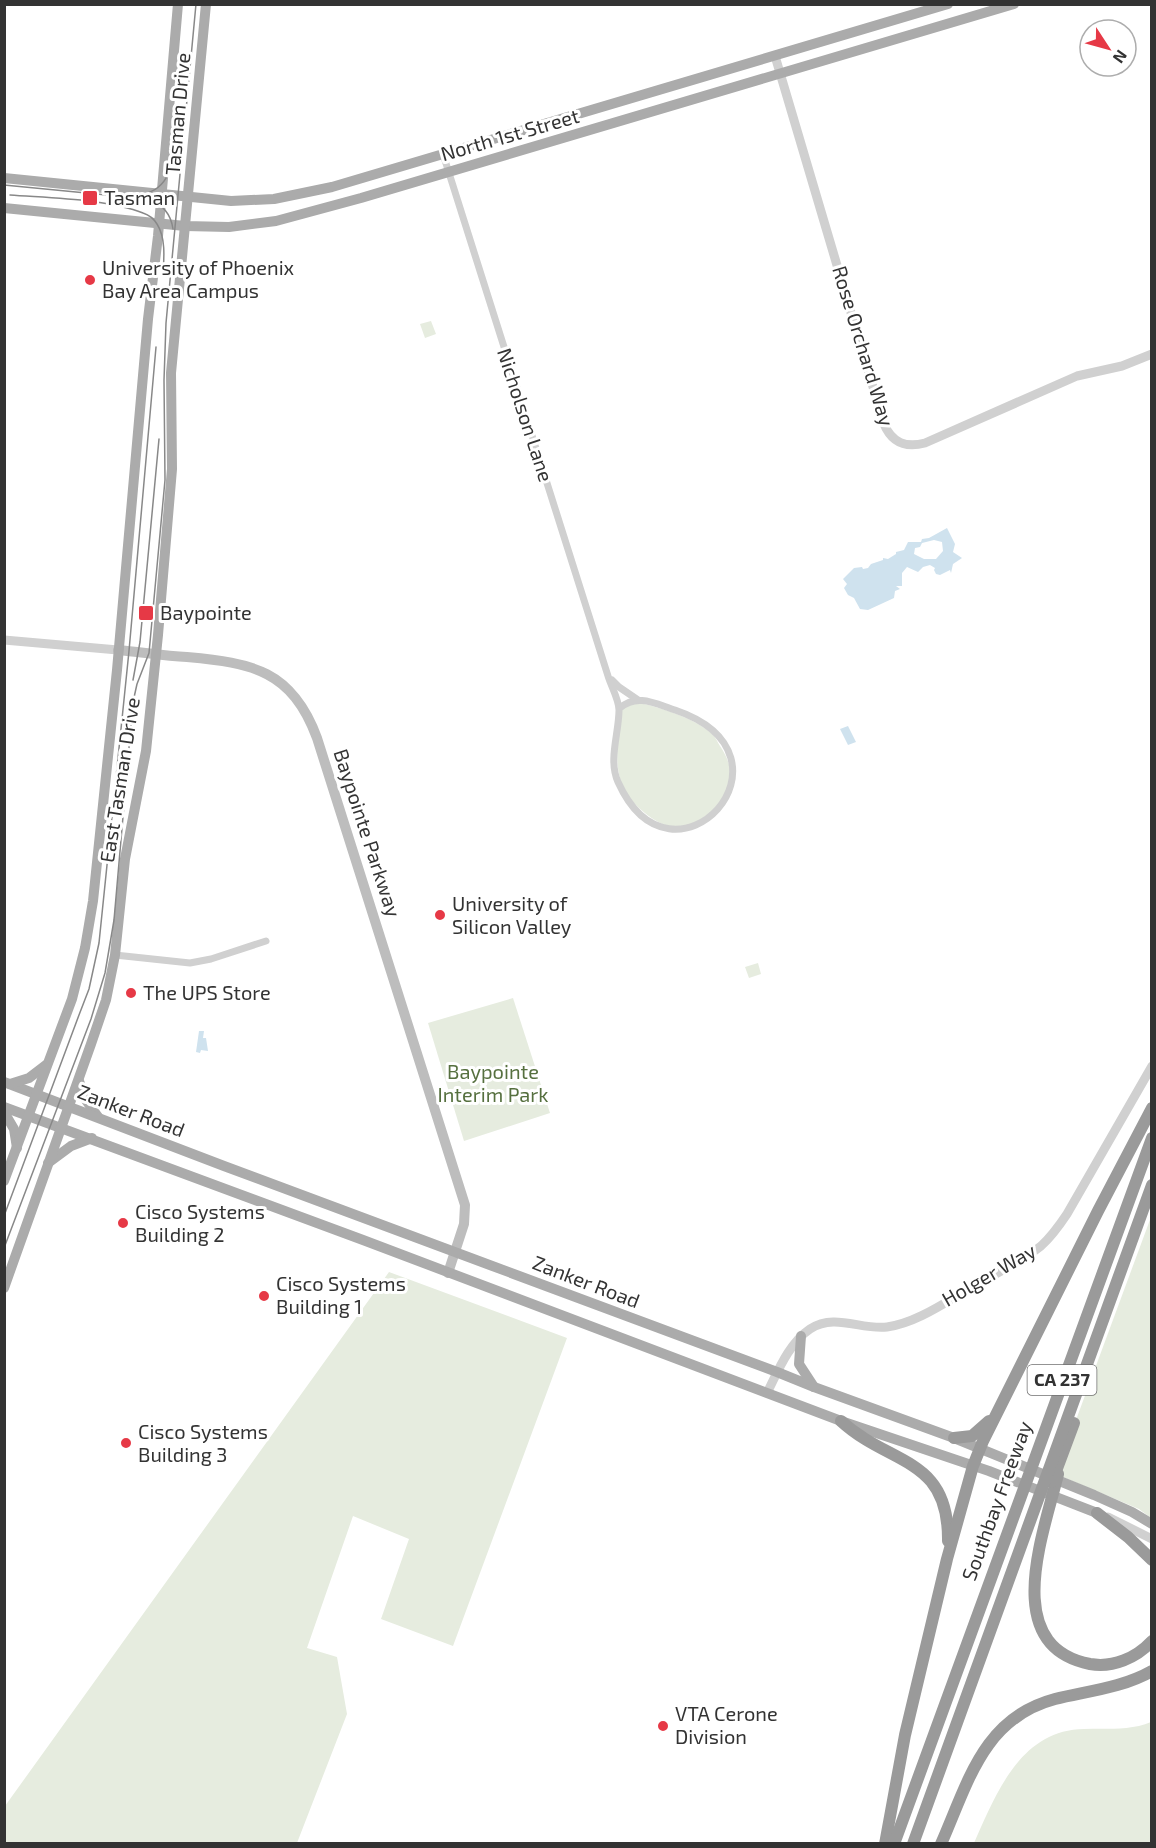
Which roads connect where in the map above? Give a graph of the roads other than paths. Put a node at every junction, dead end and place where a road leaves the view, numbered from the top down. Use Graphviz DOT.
graph roads {
  1 [pos="178,4"];
  2 [pos="206,4"];
  3 [pos="948,4"];
  4 [pos="1014,4"];
  5 [pos="775,56"];
  6 [pos="781,74"];
  7 [pos="443,154"];
  8 [pos="449,172"];
  9 [pos="4,178"];
  10 [pos="161,193"];
  11 [pos="189,196"];
  12 [pos="4,208"];
  13 [pos="159,223"];
  14 [pos="185,226"];
  15 [pos="1152,354"];
  16 [pos="4,640"];
  17 [pos="118,650"];
  18 [pos="155,654"];
  19 [pos="608,676"];
  20 [pos="638,700"];
  21 [pos="620,708"];
  22 [pos="266,941"];
  23 [pos="115,955"];
  24 [pos="48,1064"];
  25 [pos="1152,1066"];
  26 [pos="79,1081"];
  27 [pos="7,1083"];
  28 [pos="37,1094"];
  29 [pos="68,1106"];
  30 [pos="4,1107"];
  31 [pos="1152,1108"];
  32 [pos="4,1112"];
  33 [pos="30,1116"];
  34 [pos="98,1117"];
  35 [pos="61,1126"];
  36 [pos="93,1138"];
  37 [pos="1152,1138"];
  38 [pos="17,1149"];
  39 [pos="48,1163"];
  40 [pos="4,1181"];
  41 [pos="1152,1185"];
  42 [pos="1152,1204"];
  43 [pos="455,1252"];
  44 [pos="448,1273"];
  45 [pos="4,1288"];
  46 [pos="801,1336"];
  47 [pos="777,1372"];
  48 [pos="814,1387"];
  49 [pos="767,1393"];
  50 [pos="1005,1398"];
  51 [pos="841,1421"];
  52 [pos="954,1438"];
  53 [pos="980,1449"];
  54 [pos="1063,1455"];
  55 [pos="973,1466"];
  56 [pos="1094,1511"];
  57 [pos="1152,1524"];
  58 [pos="1152,1539"];
  59 [pos="947,1559"];
  60 [pos="1152,1560"];
  61 [pos="1150,1642"];
  62 [pos="1152,1671"];
  63 [pos="885,1844"];
  64 [pos="894,1844"];
  65 [pos="913,1844"];
  66 [pos="920,1844"];
  67 [pos="941,1844"];
  1 -- 10 [label="main road, Tasman Drive"];
  2 -- 11 [label="main road, Tasman Drive"];
  3 -- 5 [label="main road, North 1st Street"];
  4 -- 6 [label="main road, North 1st Street"];
  5 -- 6 [label="street, Rose Orchard Way"];
  5 -- 7 [label="main road, North 1st Street"];
  6 -- 8 [label="main road, North 1st Street"];
  6 -- 15 [label="street, Rose Orchard Way"];
  7 -- 8 [label="street, Nicholson Lane"];
  7 -- 11 [label="main road, North 1st Street"];
  8 -- 14 [label="main road, North 1st Street"];
  8 -- 19 [label="street, Nicholson Lane"];
  9 -- 10 [label="main road, North 1st Street"];
  10 -- 11 [label="main road, North 1st Street"];
  10 -- 13 [label="main road, Tasman Drive"];
  11 -- 14 [label="main road, Tasman Drive"];
  12 -- 13 [label="main road, North 1st Street"];
  13 -- 14 [label="main road, North 1st Street"];
  13 -- 17 [label="main road, East Tasman Drive"];
  14 -- 18 [label="main road, East Tasman Drive"];
  16 -- 17 [label="street, Baypointe Parkway"];
  17 -- 18 [label="main road, Baypointe Parkway"];
  17 -- 24 [label="main road, East Tasman Drive"];
  18 -- 23 [label="main road, East Tasman Drive"];
  18 -- 43 [label="main road, Baypointe Parkway"];
  19 -- 20 [label="street, Nicholson Lane"];
  19 -- 21 [label="street, Nicholson Lane"];
  20 -- 21 [label="street"];
  20 -- 21 [label="street, Nicholson Lane"];
  22 -- 23 [label="street"];
  23 -- 26 [label="main road, East Tasman Drive"];
  24 -- 27 [label="main road"];
  24 -- 28 [label="main road, East Tasman Drive"];
  25 -- 46 [label="street, Holger Way"];
  26 -- 29 [label="main road, East Tasman Drive"];
  26 -- 34 [label="main road"];
  27 -- 28 [label="main road, Zanker Road"];
  28 -- 29 [label="main road, Zanker Road"];
  28 -- 33 [label="main road, East Tasman Drive"];
  29 -- 34 [label="main road, Zanker Road"];
  29 -- 35 [label="main road, East Tasman Drive"];
  30 -- 33 [label="main road, Zanker Road"];
  31 -- 50 [label="highway"];
  32 -- 38 [label="main road"];
  33 -- 35 [label="main road, Zanker Road"];
  33 -- 38 [label="main road, East Tasman Drive"];
  34 -- 43 [label="main road, Zanker Road"];
  35 -- 36 [label="main road, Zanker Road"];
  35 -- 39 [label="main road, East Tasman Drive"];
  36 -- 39 [label="main road"];
  36 -- 44 [label="main road, Zanker Road"];
  37 -- 64 [label="highway, Southbay Freeway / CA 237"];
  38 -- 40 [label="main road, East Tasman Drive"];
  39 -- 45 [label="main road, East Tasman Drive"];
  41 -- 65 [label="highway"];
  42 -- 54 [label="highway, CA 237"];
  43 -- 44 [label="main road, Baypointe Parkway"];
  43 -- 47 [label="main road, Zanker Road"];
  44 -- 49 [label="main road, Zanker Road"];
  46 -- 47 [label="street, Holger Way"];
  46 -- 48 [label="main road"];
  47 -- 48 [label="main road, Zanker Road"];
  47 -- 49 [label="street, Holger Way"];
  48 -- 52 [label="main road, Zanker Road"];
  49 -- 51 [label="main road, Zanker Road"];
  50 -- 52 [label="highway"];
  50 -- 53 [label="highway"];
  51 -- 55 [label="main road, Zanker Road"];
  51 -- 59 [label="highway"];
  52 -- 53 [label="main road, Zanker Road"];
  53 -- 55 [label="highway"];
  53 -- 57 [label="main road, Zanker Road"];
  54 -- 61 [label="highway"];
  54 -- 66 [label="highway, CA 237"];
  55 -- 56 [label="main road, Zanker Road"];
  55 -- 59 [label="highway"];
  56 -- 58 [label="street, Zanker Road"];
  56 -- 60 [label="highway"];
  59 -- 63 [label="highway"];
  62 -- 67 [label="highway"];
}
